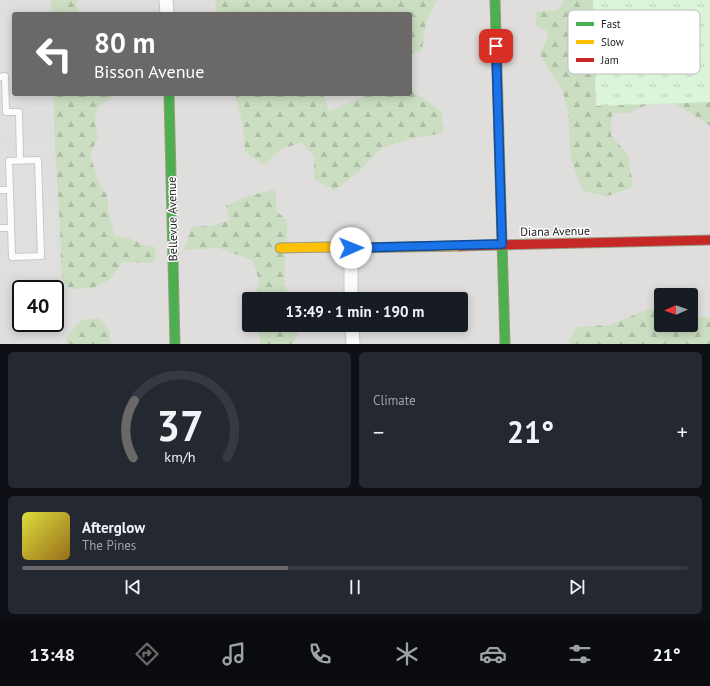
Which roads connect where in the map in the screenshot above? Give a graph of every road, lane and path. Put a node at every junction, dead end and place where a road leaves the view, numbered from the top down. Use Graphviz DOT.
graph roads {
  1 [pos="166,0"];
  2 [pos="495,0"];
  3 [pos="167,12"];
  4 [pos="0,76"];
  5 [pos="169,96"];
  6 [pos="20,161"];
  7 [pos="0,190"];
  8 [pos="10,190"];
  9 [pos="0,228"];
  10 [pos="11,228"];
  11 [pos="710,240"];
  12 [pos="502,244"];
  13 [pos="280,248"];
  14 [pos="351,248"];
  15 [pos="352,292"];
  16 [pos="352,332"];
  17 [pos="175,344"];
  18 [pos="352,344"];
  19 [pos="505,344"];
  1 -- 3 [label="street"];
  2 -- 12 [label="street"];
  4 -- 6 [label="lane"];
  5 -- 17 [label="street, Bellevue Avenue"];
  6 -- 8 [label="lane"];
  6 -- 10 [label="lane"];
  7 -- 8 [label="lane"];
  8 -- 10 [label="lane"];
  9 -- 10 [label="lane"];
  11 -- 12 [label="street, Diana Avenue"];
  12 -- 14 [label="street, Diana Avenue"];
  12 -- 19 [label="street"];
  13 -- 14 [label="street, Diana Avenue"];
  14 -- 15 [label="street"];
  16 -- 18 [label="street"];
}
